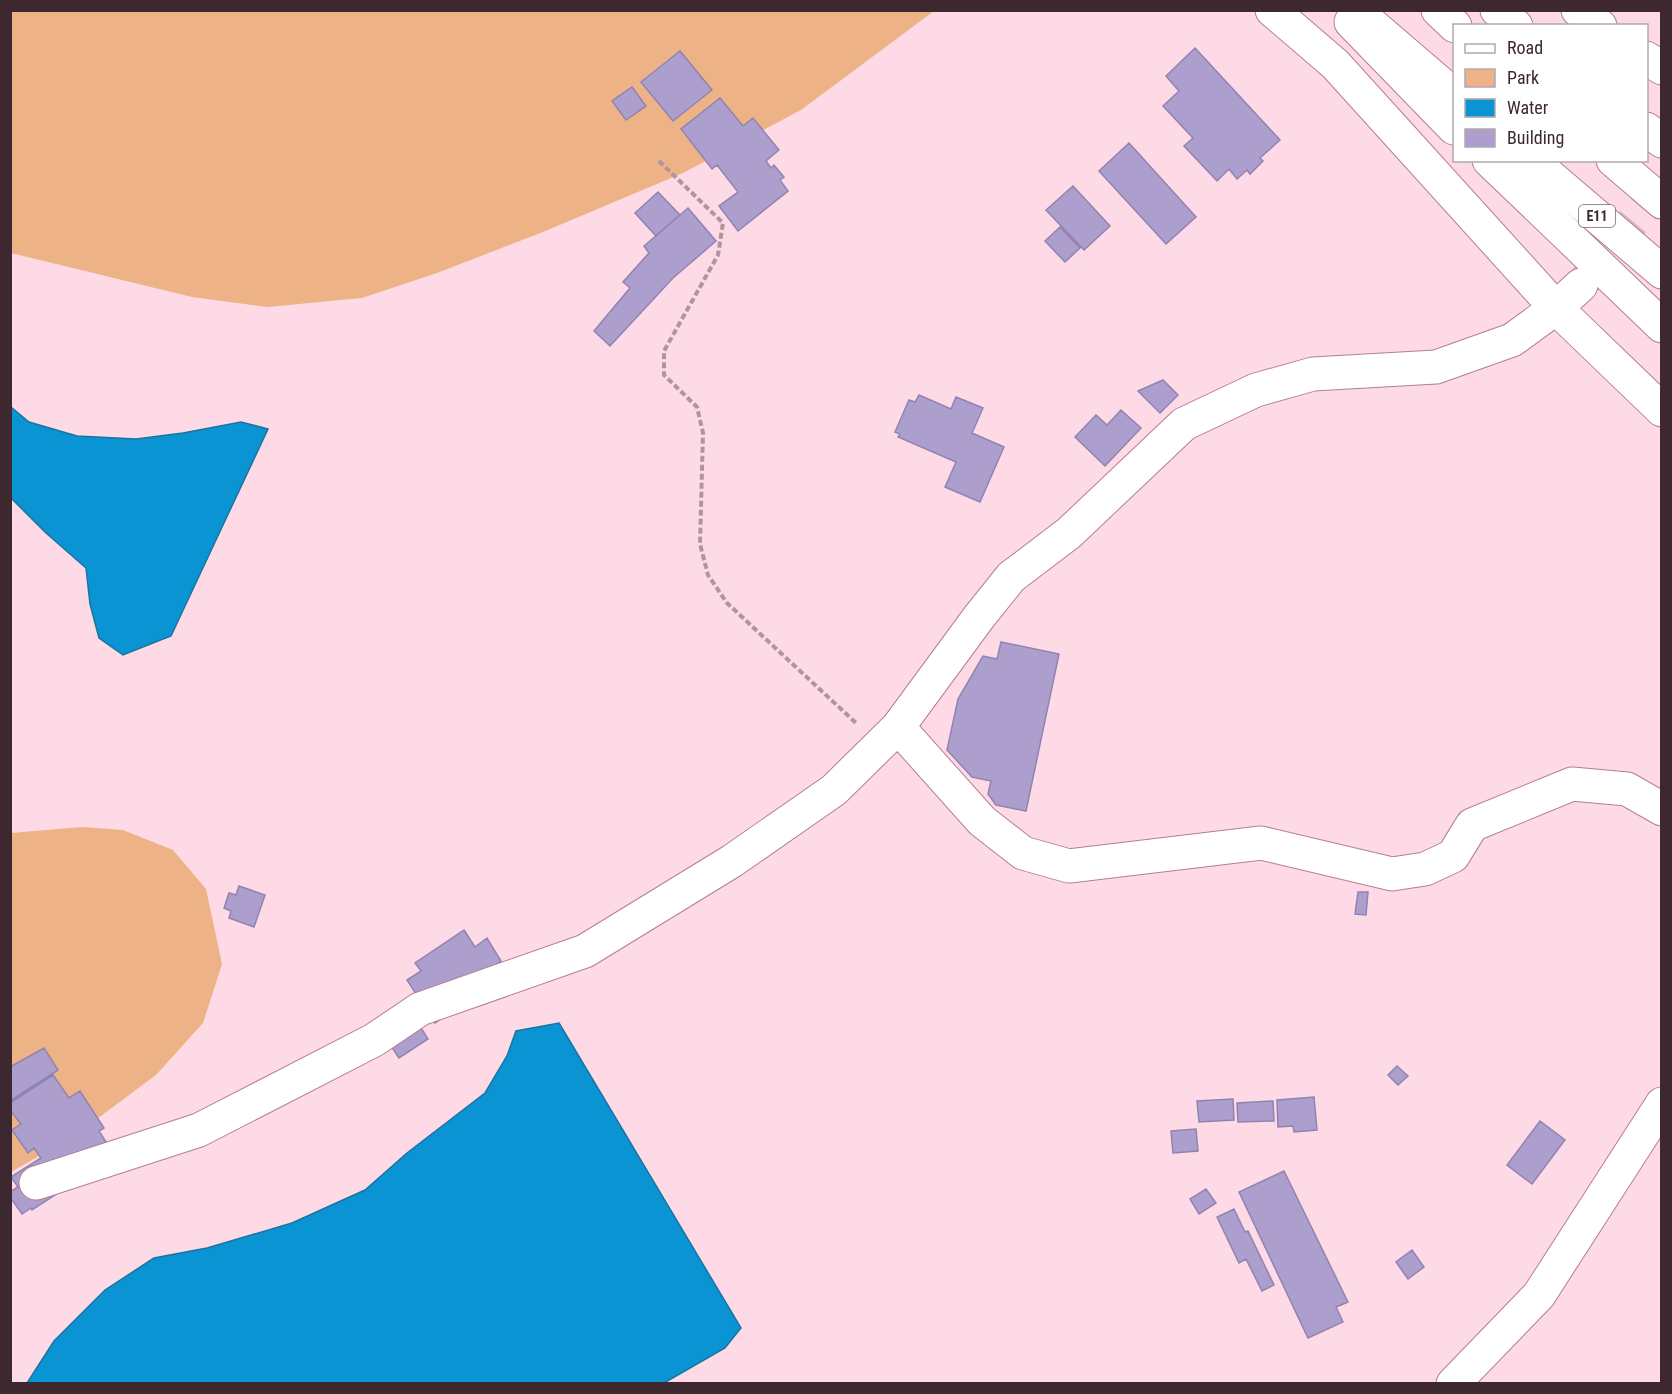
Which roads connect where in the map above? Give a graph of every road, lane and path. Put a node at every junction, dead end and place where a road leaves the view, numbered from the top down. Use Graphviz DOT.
graph roads {
  1 [pos="1272,10"];
  2 [pos="1340,10"];
  3 [pos="1355,10"];
  4 [pos="1438,10"];
  5 [pos="1497,10"];
  6 [pos="1578,10"];
  7 [pos="1453,24"];
  8 [pos="1514,24"];
  9 [pos="1596,24"];
  10 [pos="1648,59"];
  11 [pos="1662,69"];
  12 [pos="1453,93"];
  13 [pos="1453,126"];
  14 [pos="1648,130"];
  15 [pos="1662,141"];
  16 [pos="659,161"];
  17 [pos="1491,162"];
  18 [pos="1533,162"];
  19 [pos="1615,162"];
  20 [pos="1662,202"];
  21 [pos="1662,272"];
  22 [pos="1581,285"];
  23 [pos="1556,308"];
  24 [pos="1662,326"];
  25 [pos="1662,410"];
  26 [pos="888,736"];
  27 [pos="1662,809"];
  28 [pos="1662,1104"];
  29 [pos="36,1183"];
  30 [pos="1453,1383"];
  1 -- 23 [label="main road"];
  2 -- 13 [label="main road"];
  3 -- 12 [label="main road"];
  4 -- 7 [label="main road"];
  5 -- 8 [label="main road"];
  6 -- 9 [label="main road"];
  10 -- 11 [label="main road"];
  14 -- 15 [label="main road"];
  16 -- 26 [label="path"];
  17 -- 24 [label="main road"];
  18 -- 21 [label="main road, E11"];
  19 -- 20 [label="main road"];
  22 -- 23 [label="main road"];
  23 -- 25 [label="main road"];
  23 -- 26 [label="main road"];
  26 -- 27 [label="main road"];
  26 -- 29 [label="main road"];
  28 -- 30 [label="main road"];
}
